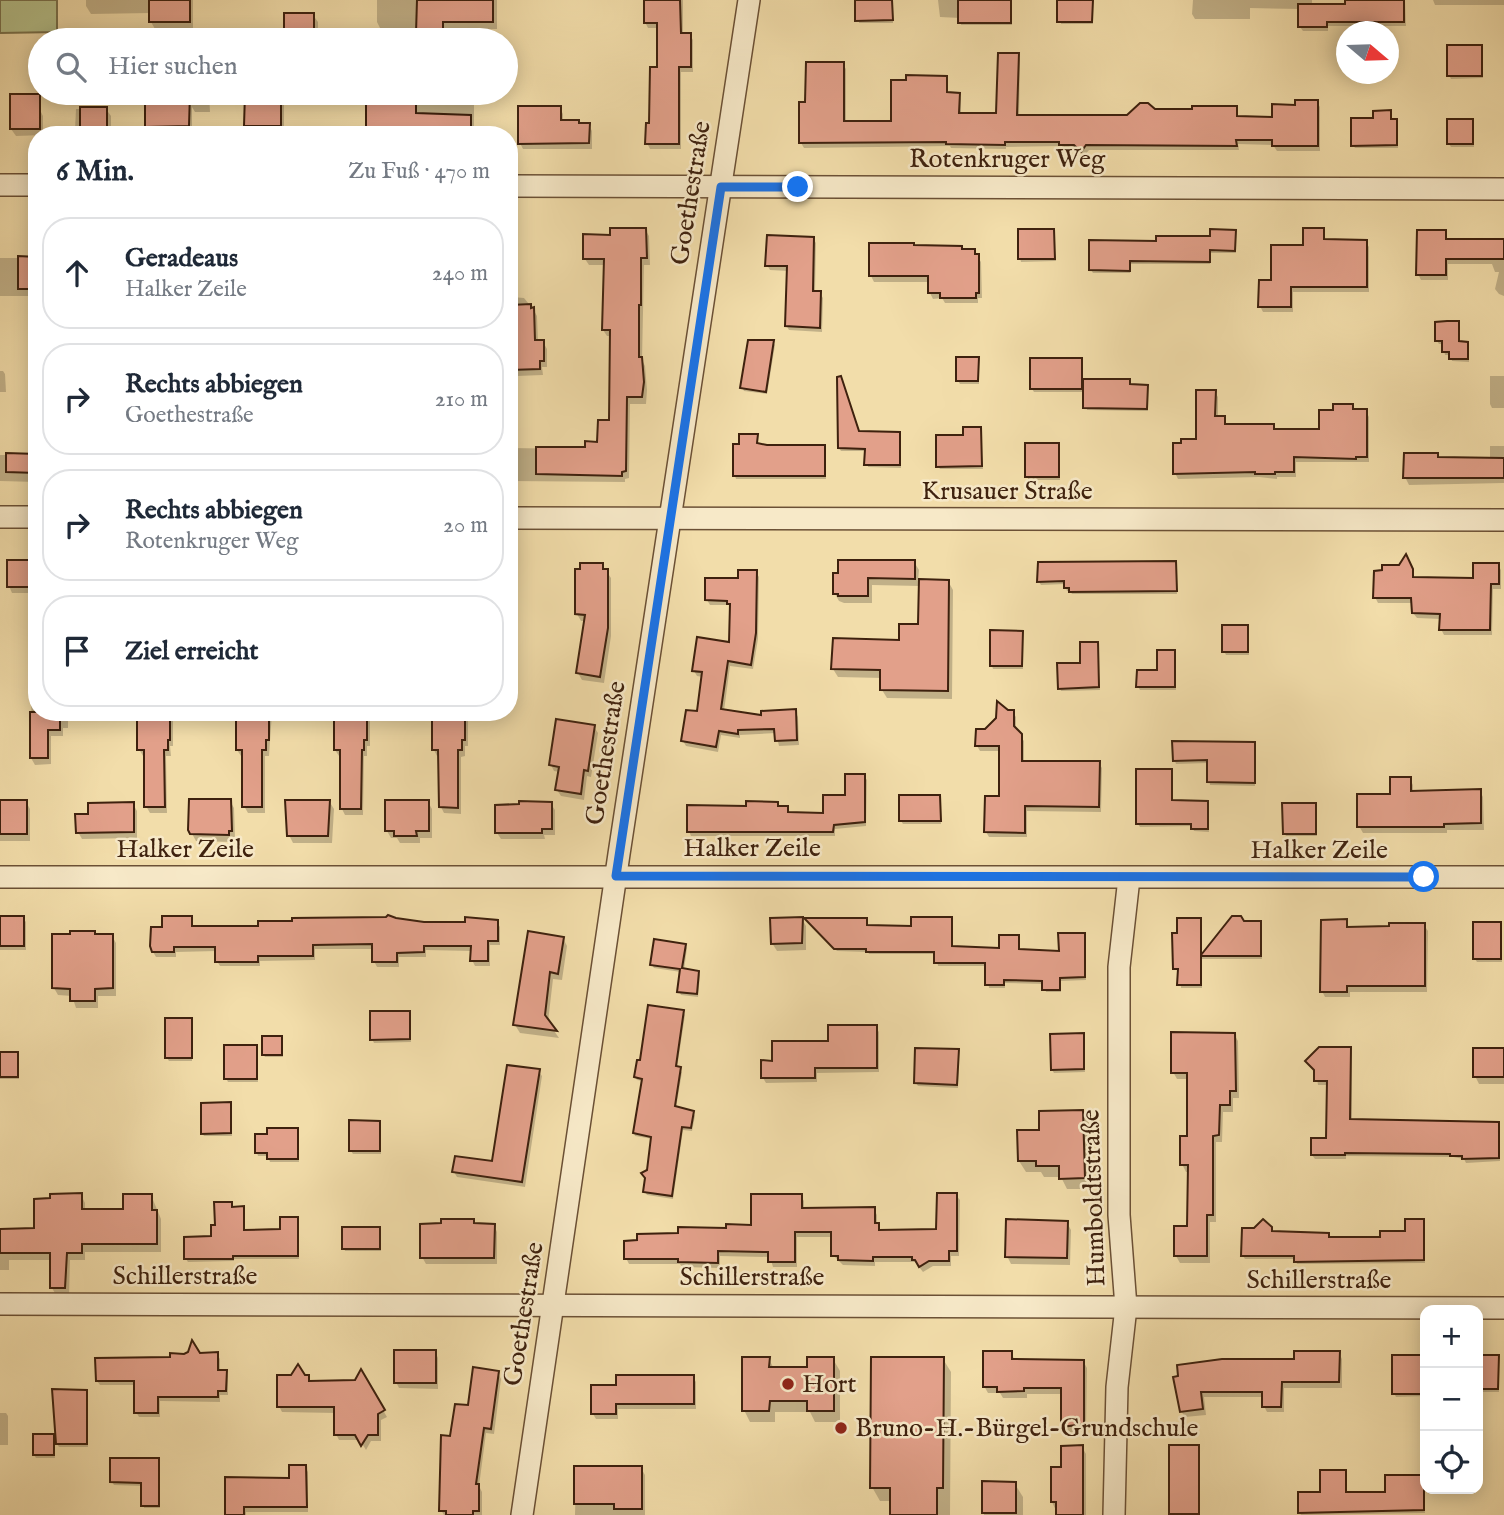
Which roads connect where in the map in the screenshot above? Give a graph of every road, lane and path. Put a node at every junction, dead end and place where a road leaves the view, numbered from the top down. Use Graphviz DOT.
graph roads {
  1 [pos="749,0"];
  2 [pos="0,185"];
  3 [pos="28,185"];
  4 [pos="518,186"];
  5 [pos="721,187"];
  6 [pos="1504,189"];
  7 [pos="0,517"];
  8 [pos="28,517"];
  9 [pos="518,518"];
  10 [pos="671,519"];
  11 [pos="1504,520"];
  12 [pos="616,876"];
  13 [pos="0,877"];
  14 [pos="1504,877"];
  15 [pos="1129,878"];
  16 [pos="0,1304"];
  17 [pos="554,1304"];
  18 [pos="1126,1307"];
  19 [pos="1504,1308"];
  20 [pos="522,1515"];
  21 [pos="1115,1515"];
  1 -- 5 [label="street, Goethestraße"];
  2 -- 3 [label="street"];
  4 -- 5 [label="street, Rotenkruger Weg"];
  5 -- 6 [label="street, Rotenkruger Weg"];
  5 -- 10 [label="street, Goethestraße"];
  7 -- 8 [label="street"];
  9 -- 10 [label="street, Krusauer Straße"];
  10 -- 11 [label="street, Krusauer Straße"];
  10 -- 12 [label="street, Goethestraße"];
  12 -- 13 [label="street, Halker Zeile"];
  12 -- 15 [label="street, Halker Zeile"];
  12 -- 17 [label="street, Goethestraße"];
  14 -- 15 [label="street, Halker Zeile"];
  15 -- 18 [label="street, Humboldtstraße"];
  16 -- 17 [label="street, Schillerstraße"];
  17 -- 18 [label="street, Schillerstraße"];
  17 -- 20 [label="street, Goethestraße"];
  18 -- 19 [label="street, Schillerstraße"];
  18 -- 21 [label="street, Humboldtstraße"];
}
